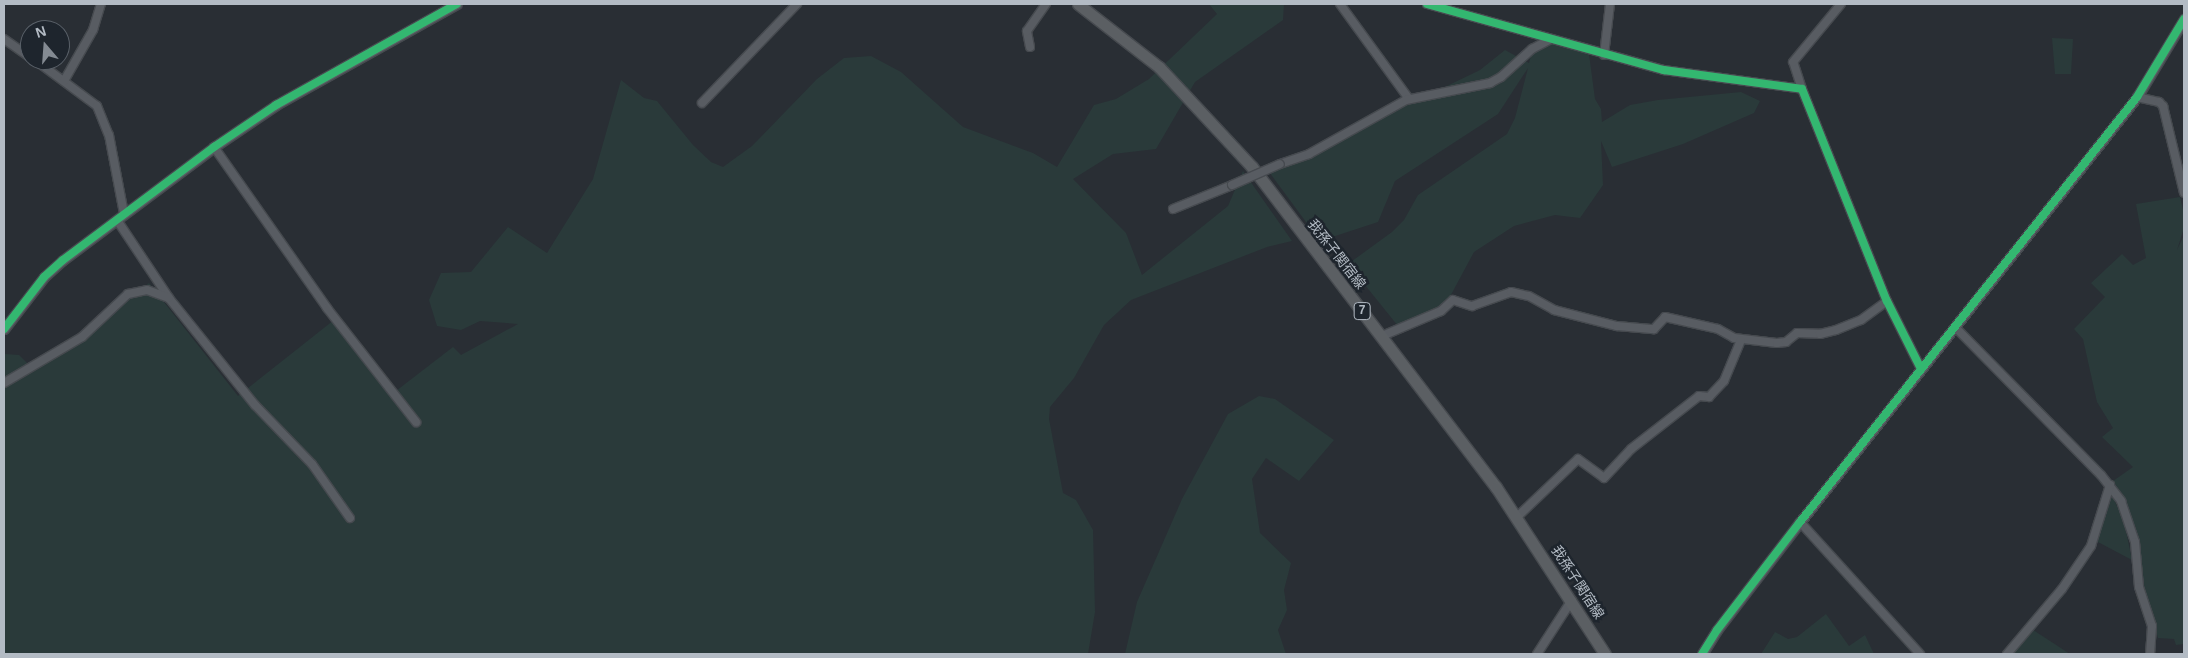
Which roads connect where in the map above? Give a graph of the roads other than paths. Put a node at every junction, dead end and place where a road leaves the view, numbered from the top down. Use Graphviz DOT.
graph roads {
  1 [pos="102,4"];
  2 [pos="457,4"];
  3 [pos="797,4"];
  4 [pos="1046,4"];
  5 [pos="1078,4"];
  6 [pos="1340,4"];
  7 [pos="1426,4"];
  8 [pos="1610,4"];
  9 [pos="1841,4"];
  10 [pos="2184,19"];
  11 [pos="4,39"];
  12 [pos="1551,39"];
  13 [pos="1030,47"];
  14 [pos="20,50"];
  15 [pos="1604,55"];
  16 [pos="49,70"];
  17 [pos="64,80"];
  18 [pos="1802,89"];
  19 [pos="2137,97"];
  20 [pos="1409,99"];
  21 [pos="702,102"];
  22 [pos="214,147"];
  23 [pos="2184,193"];
  24 [pos="1173,209"];
  25 [pos="121,217"];
  26 [pos="169,298"];
  27 [pos="1887,301"];
  28 [pos="1955,327"];
  29 [pos="4,329"];
  30 [pos="1382,336"];
  31 [pos="1741,340"];
  32 [pos="1921,369"];
  33 [pos="4,383"];
  34 [pos="416,422"];
  35 [pos="2110,485"];
  36 [pos="1517,517"];
  37 [pos="350,518"];
  38 [pos="1800,522"];
  39 [pos="1572,600"];
  40 [pos="1537,654"];
  41 [pos="1605,654"];
  42 [pos="1702,654"];
  43 [pos="1920,654"];
  44 [pos="2007,654"];
  45 [pos="2150,654"];
  1 -- 17 [label="street"];
  2 -- 22 [label="street"];
  3 -- 21 [label="street"];
  4 -- 13 [label="street"];
  5 -- 30 [label="main road, 我孫子関宿線 / 7"];
  6 -- 20 [label="street"];
  7 -- 12 [label="street"];
  8 -- 15 [label="street"];
  9 -- 18 [label="street"];
  10 -- 19 [label="street"];
  11 -- 14 [label="street"];
  12 -- 15 [label="street"];
  12 -- 20 [label="street"];
  15 -- 18 [label="street"];
  16 -- 17 [label="street"];
  17 -- 25 [label="street"];
  18 -- 27 [label="street"];
  19 -- 23 [label="street"];
  19 -- 28 [label="street"];
  20 -- 24 [label="street, bridge"];
  22 -- 25 [label="street"];
  22 -- 34 [label="street"];
  25 -- 26 [label="street"];
  25 -- 29 [label="street"];
  26 -- 33 [label="street"];
  26 -- 37 [label="street"];
  27 -- 31 [label="street"];
  27 -- 32 [label="street"];
  28 -- 32 [label="street"];
  28 -- 35 [label="street"];
  30 -- 31 [label="street"];
  30 -- 36 [label="main road, 我孫子関宿線 / 7"];
  31 -- 36 [label="street"];
  32 -- 38 [label="street"];
  35 -- 44 [label="street"];
  35 -- 45 [label="street"];
  36 -- 39 [label="main road, 我孫子関宿線 / 7"];
  38 -- 42 [label="street"];
  38 -- 43 [label="street"];
  39 -- 40 [label="street"];
  39 -- 41 [label="main road, 我孫子関宿線 / 7"];
}
